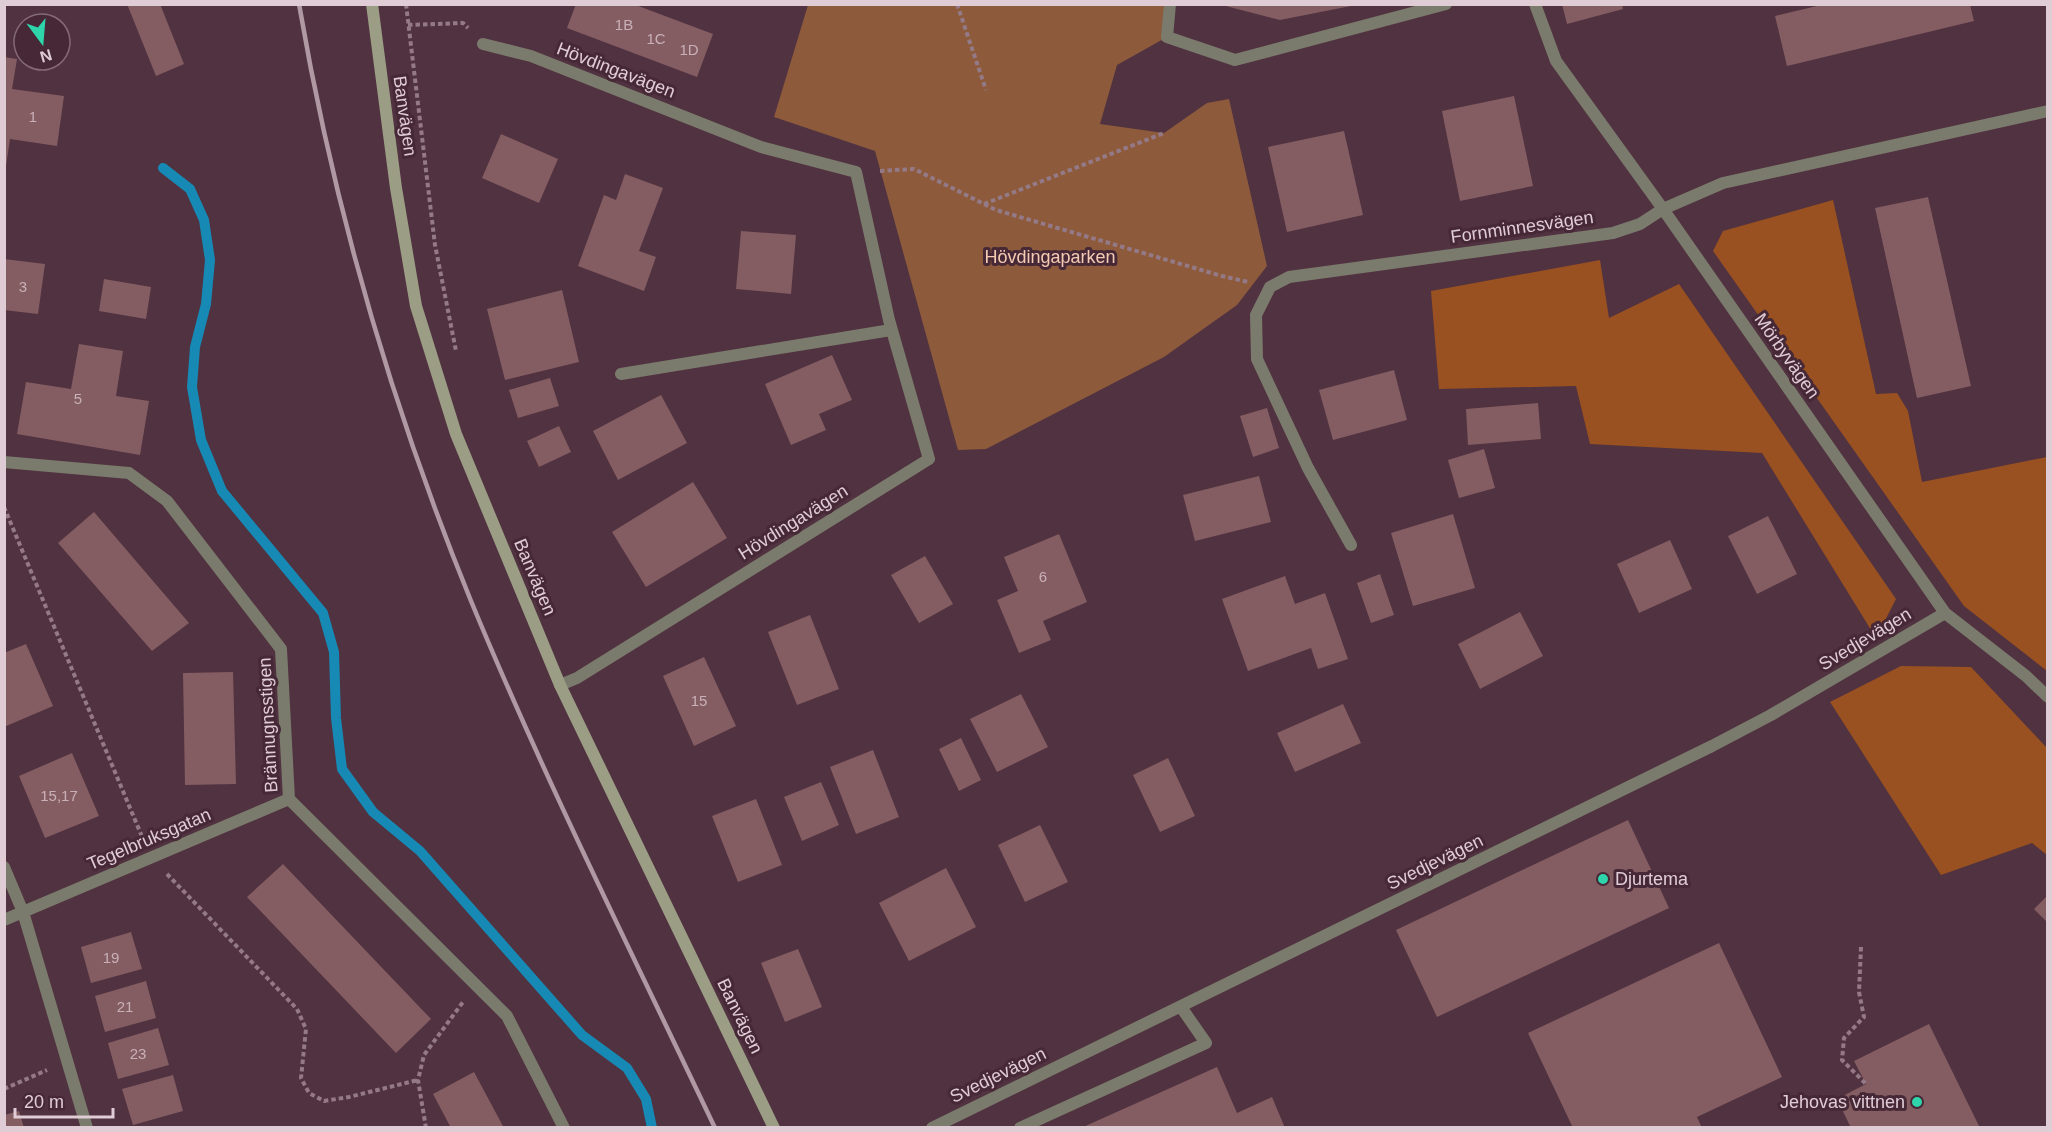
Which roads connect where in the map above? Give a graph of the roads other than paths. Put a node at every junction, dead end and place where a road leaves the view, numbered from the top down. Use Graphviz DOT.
graph roads {
  1 [pos="372,4"];
  2 [pos="1170,4"];
  3 [pos="1446,4"];
  4 [pos="1535,4"];
  5 [pos="1408,9"];
  6 [pos="483,44"];
  7 [pos="2048,111"];
  8 [pos="1663,209"];
  9 [pos="891,330"];
  10 [pos="621,374"];
  11 [pos="4,462"];
  12 [pos="1351,545"];
  13 [pos="1945,613"];
  14 [pos="560,685"];
  15 [pos="2048,697"];
  16 [pos="289,799"];
  17 [pos="4,867"];
  18 [pos="23,912"];
  19 [pos="4,920"];
  20 [pos="1181,1007"];
  21 [pos="87,1128"];
  22 [pos="564,1128"];
  23 [pos="774,1128"];
  24 [pos="932,1128"];
  25 [pos="1020,1128"];
  1 -- 14 [label="street, Banvägen"];
  2 -- 5 [label="street"];
  3 -- 5 [label="street"];
  4 -- 8 [label="street, Mörbyvägen"];
  6 -- 9 [label="street, Hövdingavägen"];
  7 -- 8 [label="street, Fornminnesvägen"];
  8 -- 12 [label="street, Fornminnesvägen"];
  8 -- 13 [label="street, Mörbyvägen"];
  9 -- 10 [label="street"];
  9 -- 14 [label="street, Hövdingavägen"];
  11 -- 16 [label="street, Brännugnsstigen"];
  13 -- 15 [label="street, Mörbyvägen"];
  13 -- 20 [label="street, Svedjevägen"];
  14 -- 23 [label="street, Banvägen"];
  16 -- 18 [label="street, Tegelbruksgatan"];
  16 -- 22 [label="street, Brännugnsstigen"];
  17 -- 18 [label="street"];
  18 -- 19 [label="street, Tegelbruksgatan"];
  18 -- 21 [label="street"];
  20 -- 24 [label="street, Svedjevägen"];
  20 -- 25 [label="street"];
}
